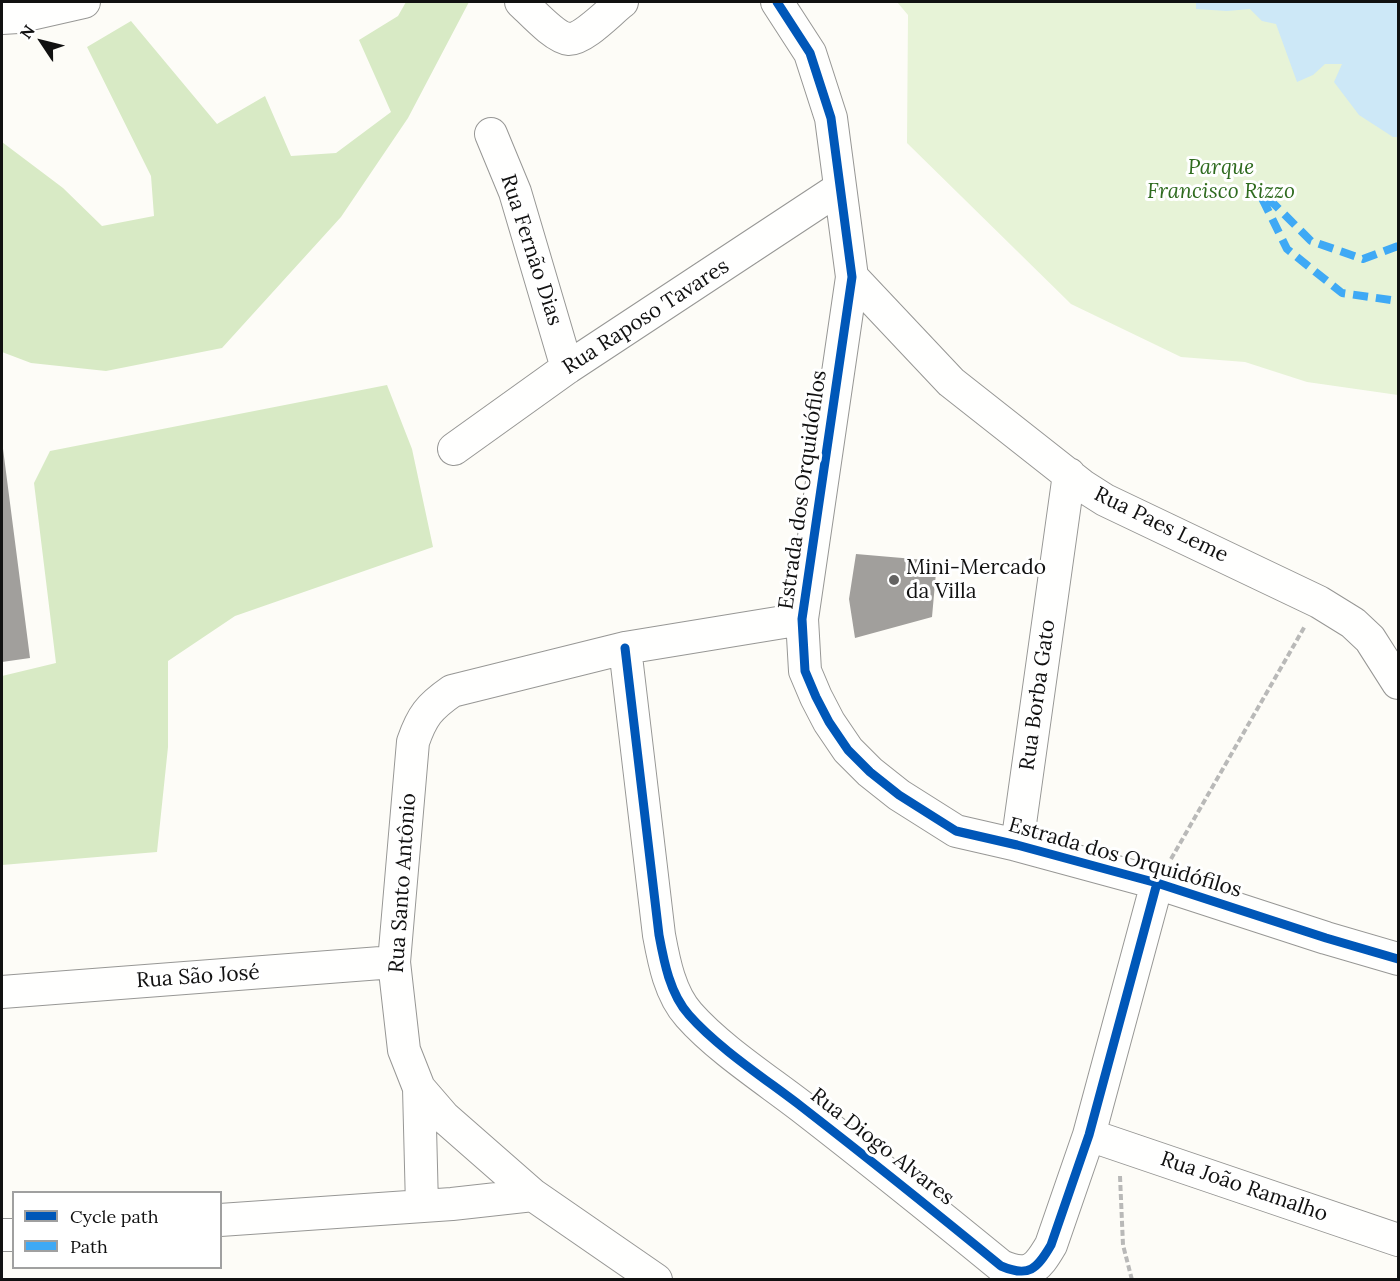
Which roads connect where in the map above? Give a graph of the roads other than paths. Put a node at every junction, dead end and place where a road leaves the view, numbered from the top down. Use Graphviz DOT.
graph roads {
  1 [pos="84,2"];
  2 [pos="520,2"];
  3 [pos="622,2"];
  4 [pos="777,2"];
  5 [pos="2,18"];
  6 [pos="491,134"];
  7 [pos="840,188"];
  8 [pos="852,277"];
  9 [pos="567,368"];
  10 [pos="454,449"];
  11 [pos="1069,474"];
  12 [pos="802,619"];
  13 [pos="625,648"];
  14 [pos="1398,683"];
  15 [pos="1017,845"];
  16 [pos="1157,883"];
  17 [pos="1398,959"];
  18 [pos="394,962"];
  19 [pos="2,992"];
  20 [pos="418,1088"];
  21 [pos="1089,1135"];
  22 [pos="533,1195"];
  23 [pos="423,1206"];
  24 [pos="222,1220"];
  25 [pos="1398,1240"];
  26 [pos="656,1280"];
  1 -- 5 [label="street"];
  2 -- 3 [label="street"];
  4 -- 7 [label="street, Estrada dos Orquidófilos"];
  6 -- 9 [label="street, Rua Fernão Dias"];
  7 -- 8 [label="street, Estrada dos Orquidófilos"];
  7 -- 9 [label="street, Rua Raposo Tavares"];
  8 -- 11 [label="street, Rua Paes Leme"];
  8 -- 12 [label="street, Estrada dos Orquidófilos"];
  9 -- 10 [label="street, Rua Raposo Tavares"];
  11 -- 14 [label="street, Rua Paes Leme"];
  11 -- 15 [label="street, Rua Borba Gato"];
  12 -- 13 [label="street"];
  12 -- 15 [label="street, Estrada dos Orquidófilos"];
  13 -- 18 [label="street, Rua Santo Antônio"];
  13 -- 21 [label="street, Rua Diogo Alvares"];
  15 -- 16 [label="street, Estrada dos Orquidófilos"];
  16 -- 17 [label="street, Estrada dos Orquidófilos"];
  16 -- 21 [label="street, Rua Diogo Alvares"];
  18 -- 19 [label="street, Rua São José"];
  18 -- 20 [label="street, Rua Santo Antônio"];
  20 -- 22 [label="street, Rua Santo Antônio"];
  20 -- 23 [label="street"];
  21 -- 25 [label="street, Rua João Ramalho"];
  22 -- 23 [label="street"];
  22 -- 26 [label="street, Rua Santo Antônio"];
  23 -- 24 [label="street"];
}
